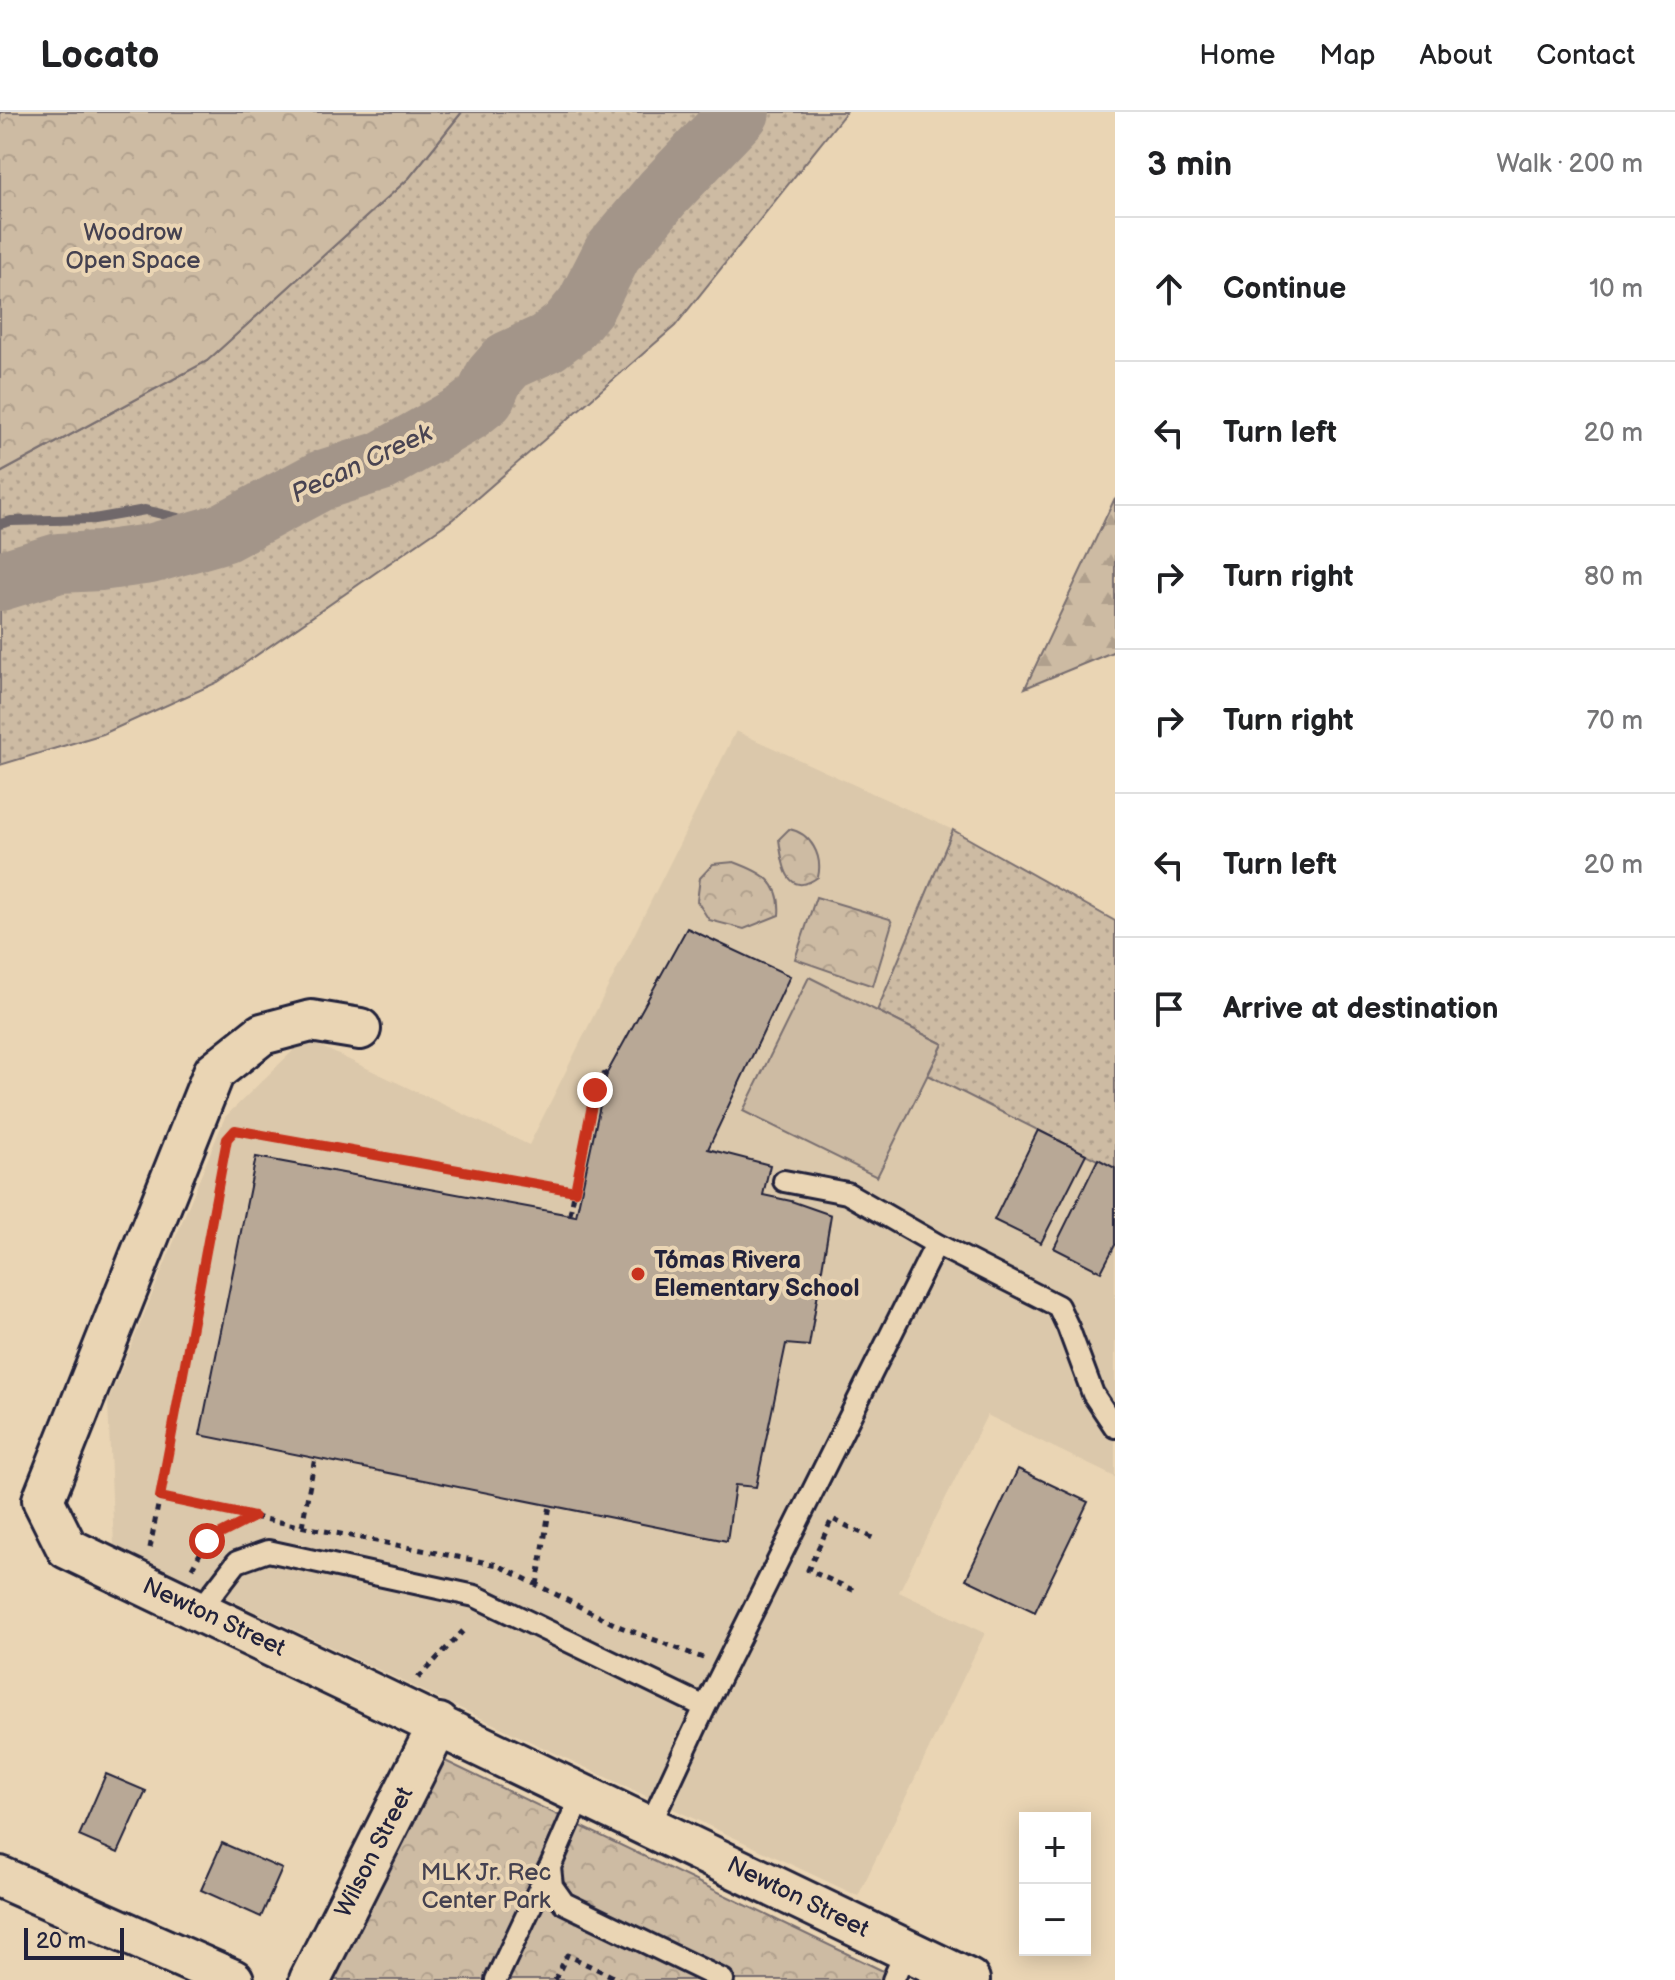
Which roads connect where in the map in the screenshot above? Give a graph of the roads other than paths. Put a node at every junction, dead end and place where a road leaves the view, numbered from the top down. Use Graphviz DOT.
graph roads {
  1 [pos="360,1029"];
  2 [pos="784,1181"];
  3 [pos="936,1244"];
  4 [pos="1115,1427"];
  5 [pos="200,1610"];
  6 [pos="705,1707"];
  7 [pos="439,1724"];
  8 [pos="582,1793"];
  9 [pos="650,1825"];
  10 [pos="550,1867"];
  11 [pos="0,1877"];
  12 [pos="899,1965"];
  13 [pos="233,1980"];
  14 [pos="310,1980"];
  15 [pos="496,1980"];
  16 [pos="723,1980"];
  17 [pos="969,1980"];
  1 -- 5 [label="street, Newton Street"];
  2 -- 3 [label="lane"];
  3 -- 4 [label="lane"];
  3 -- 6 [label="lane"];
  5 -- 6 [label="lane"];
  5 -- 7 [label="street, Newton Street"];
  6 -- 9 [label="lane"];
  7 -- 8 [label="street, Newton Street"];
  7 -- 14 [label="street, Wilson Street"];
  8 -- 9 [label="street, Newton Street"];
  8 -- 10 [label="lane"];
  9 -- 12 [label="street, Newton Street"];
  10 -- 15 [label="lane"];
  10 -- 16 [label="lane"];
  11 -- 13 [label="street"];
  12 -- 17 [label="street, Newton Street"];
}
